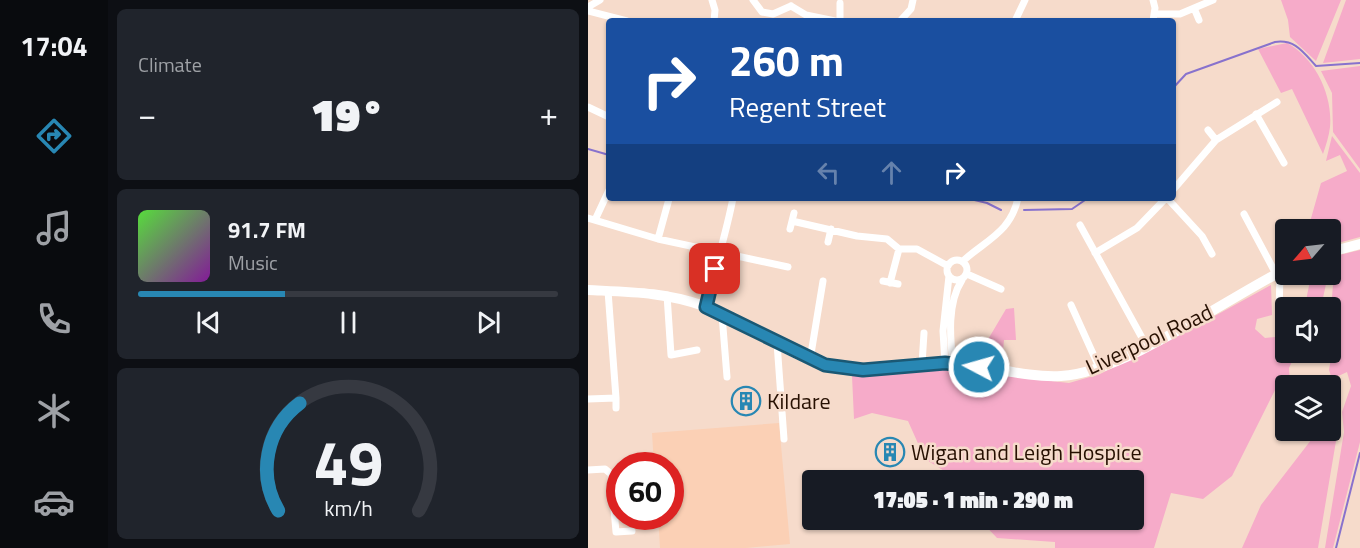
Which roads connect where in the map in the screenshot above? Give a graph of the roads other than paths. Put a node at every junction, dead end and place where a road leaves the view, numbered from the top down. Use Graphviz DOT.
graph roads {
  1 [pos="600,0"];
  2 [pos="712,0"];
  3 [pos="753,0"];
  4 [pos="913,0"];
  5 [pos="1025,0"];
  6 [pos="1153,0"];
  7 [pos="1213,0"];
  8 [pos="790,3"];
  9 [pos="840,3"];
  10 [pos="1194,8"];
  11 [pos="588,9"];
  12 [pos="1154,17"];
  13 [pos="617,18"];
  14 [pos="715,18"];
  15 [pos="821,18"];
  16 [pos="840,18"];
  17 [pos="904,18"];
  18 [pos="1016,18"];
  19 [pos="1199,20"];
  20 [pos="1277,102"];
  21 [pos="588,108"];
  22 [pos="1256,114"];
  23 [pos="606,116"];
  24 [pos="1208,130"];
  25 [pos="1216,140"];
  26 [pos="1284,162"];
  27 [pos="1176,187"];
  28 [pos="606,195"];
  29 [pos="668,201"];
  30 [pos="732,201"];
  31 [pos="1017,201"];
  32 [pos="1163,201"];
  33 [pos="1169,201"];
  34 [pos="1244,214"];
  35 [pos="590,219"];
  36 [pos="1080,225"];
  37 [pos="790,229"];
  38 [pos="831,229"];
  39 [pos="658,239"];
  40 [pos="828,242"];
  41 [pos="1360,244"];
  42 [pos="899,249"];
  43 [pos="1341,249"];
  44 [pos="719,252"];
  45 [pos="1095,253"];
  46 [pos="1212,254"];
  47 [pos="963,261"];
  48 [pos="1275,263"];
  49 [pos="948,266"];
  50 [pos="788,267"];
  51 [pos="1275,275"];
  52 [pos="949,276"];
  53 [pos="964,277"];
  54 [pos="823,281"];
  55 [pos="890,283"];
  56 [pos="1001,289"];
  57 [pos="588,290"];
  58 [pos="608,291"];
  59 [pos="667,295"];
  60 [pos="1071,305"];
  61 [pos="706,307"];
  62 [pos="722,315"];
  63 [pos="924,333"];
  64 [pos="777,344"];
  65 [pos="1146,345"];
  66 [pos="697,350"];
  67 [pos="810,360"];
  68 [pos="949,363"];
  69 [pos="922,364"];
  70 [pos="1099,367"];
  71 [pos="727,377"];
  72 [pos="616,398"];
  73 [pos="588,399"];
  74 [pos="616,408"];
  75 [pos="784,439"];
  76 [pos="588,470"];
  77 [pos="632,531"];
  78 [pos="606,532"];
  79 [pos="616,532"];
  1 -- 11 [label="street"];
  2 -- 14 [label="street"];
  3 -- 8 [label="street"];
  4 -- 17 [label="street"];
  5 -- 18 [label="street"];
  6 -- 12 [label="street"];
  7 -- 10 [label="street"];
  8 -- 15 [label="street"];
  9 -- 16 [label="street"];
  10 -- 12 [label="street"];
  10 -- 19 [label="street"];
  11 -- 13 [label="street"];
  20 -- 22 [label="street"];
  21 -- 23 [label="street"];
  22 -- 25 [label="street"];
  22 -- 26 [label="street"];
  24 -- 25 [label="street"];
  25 -- 27 [label="street"];
  28 -- 35 [label="street"];
  29 -- 39 [label="street"];
  30 -- 44 [label="street"];
  31 -- 47 [label="street"];
  32 -- 45 [label="street"];
  33 -- 46 [label="street"];
  34 -- 48 [label="street"];
  35 -- 39 [label="street"];
  36 -- 45 [label="street"];
  37 -- 38 [label="street"];
  38 -- 40 [label="street"];
  38 -- 42 [label="street"];
  39 -- 44 [label="street"];
  41 -- 43 [label="main road"];
  42 -- 49 [label="street"];
  42 -- 55 [label="street"];
  44 -- 50 [label="street"];
  44 -- 61 [label="street"];
  45 -- 65 [label="street"];
  47 -- 49 [label="street"];
  47 -- 53 [label="street"];
  49 -- 52 [label="street"];
  51 -- 65 [label="main road, Liverpool Road"];
  52 -- 53 [label="street"];
  52 -- 68 [label="street"];
  53 -- 56 [label="street"];
  53 -- 68 [label="street"];
  54 -- 67 [label="street"];
  57 -- 58 [label="main road, Liverpool Road"];
  58 -- 59 [label="main road, Liverpool Road"];
  58 -- 72 [label="street"];
  59 -- 61 [label="main road, Liverpool Road"];
  59 -- 66 [label="street"];
  60 -- 70 [label="street"];
  61 -- 62 [label="main road, Liverpool Road"];
  62 -- 64 [label="main road, Liverpool Road"];
  62 -- 71 [label="street"];
  63 -- 69 [label="street"];
  64 -- 67 [label="main road, Liverpool Road"];
  64 -- 75 [label="street"];
  65 -- 70 [label="main road, Liverpool Road"];
  67 -- 69 [label="main road, Liverpool Road"];
  68 -- 69 [label="main road, Liverpool Road"];
  68 -- 70 [label="main road, Liverpool Road"];
  72 -- 73 [label="street"];
  72 -- 74 [label="street"];
  76 -- 79 [label="street"];
  77 -- 79 [label="street"];
  78 -- 79 [label="street"];
}
